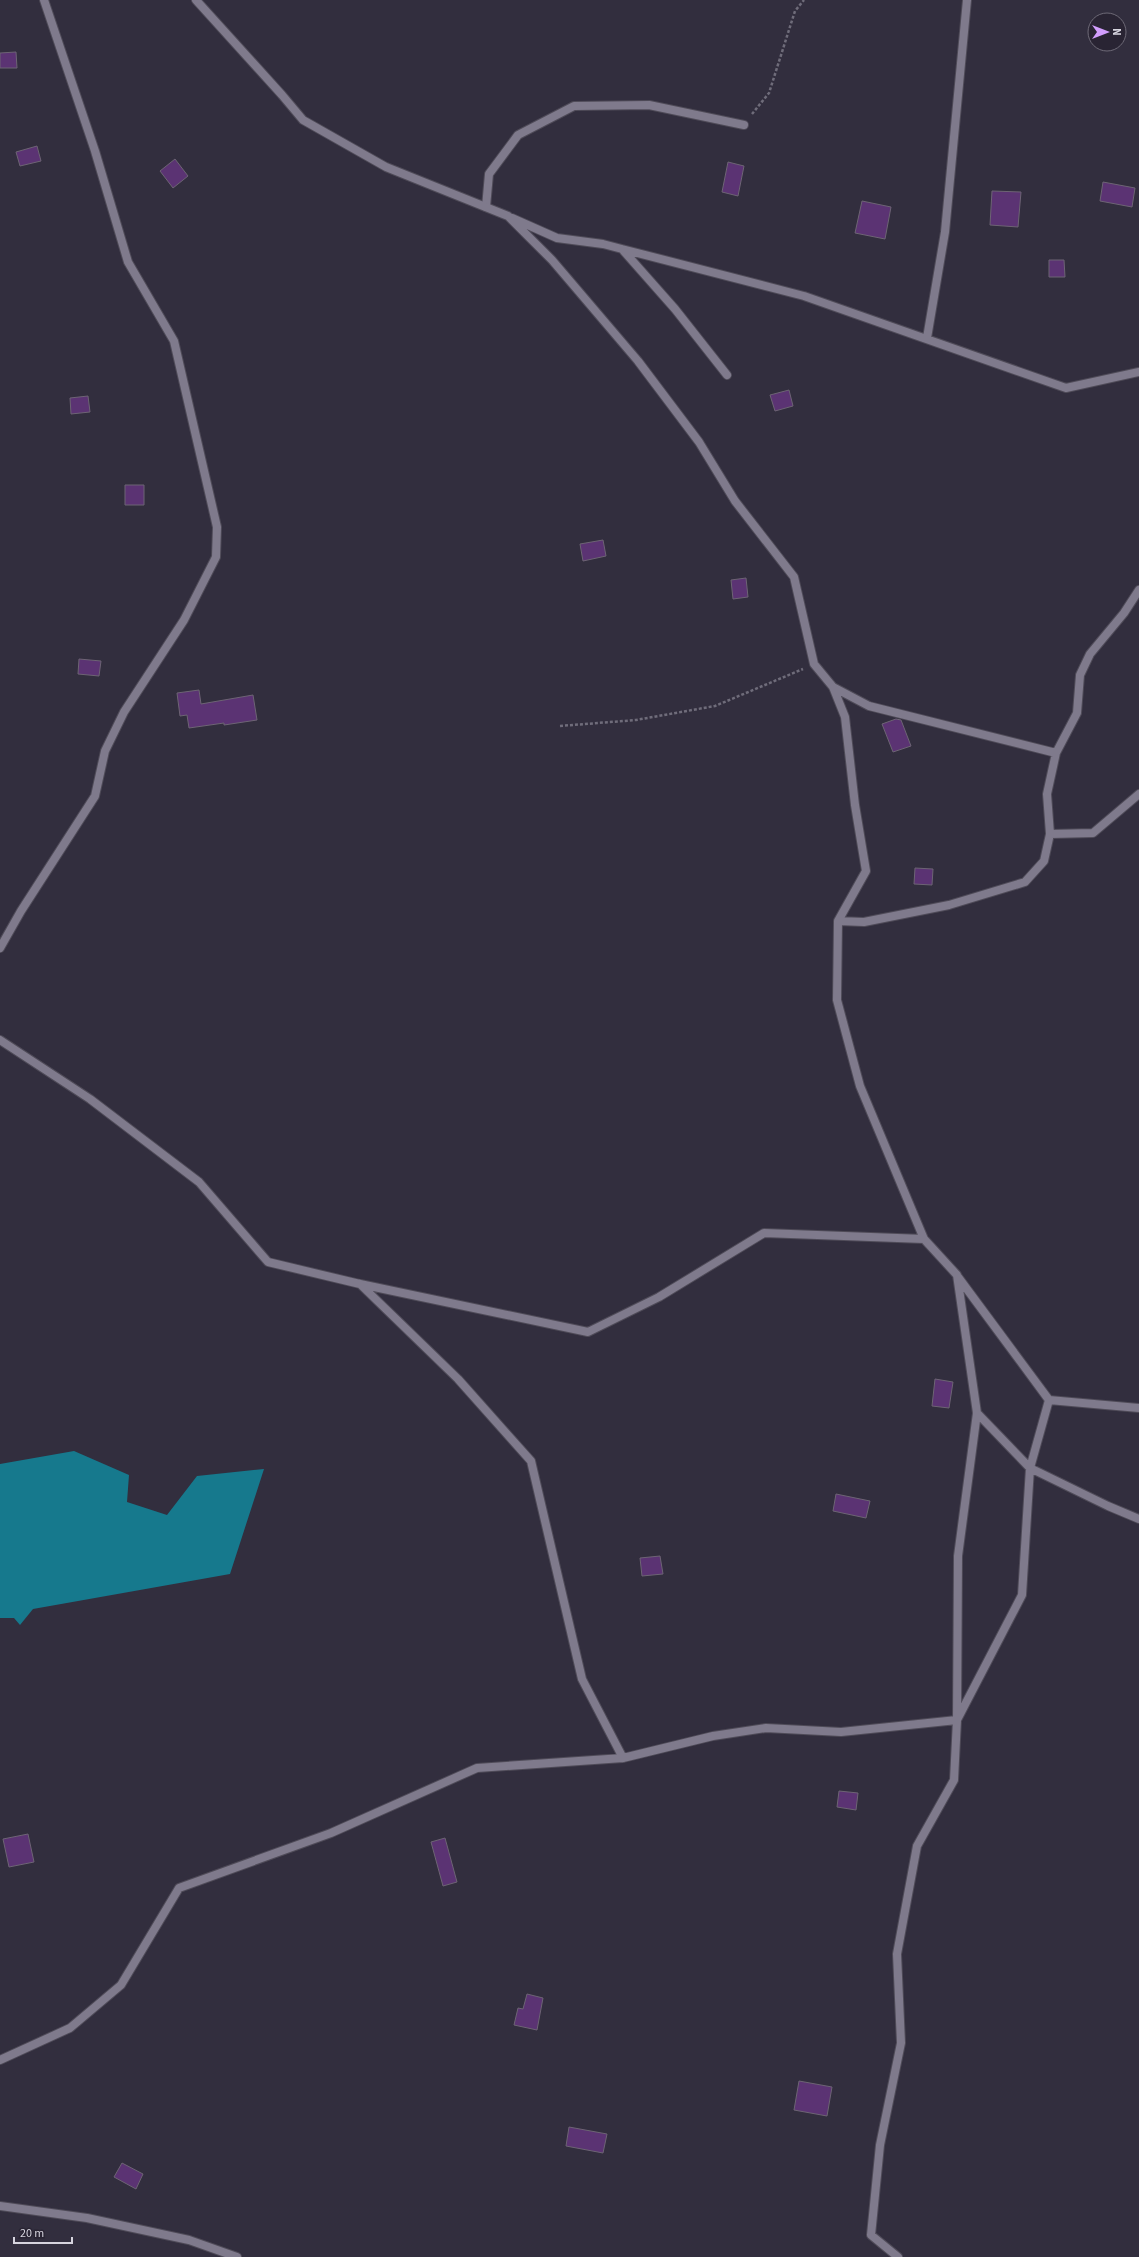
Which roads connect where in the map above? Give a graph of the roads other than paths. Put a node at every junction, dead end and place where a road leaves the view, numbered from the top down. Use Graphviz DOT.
graph roads {
  1 [pos="44,0"];
  2 [pos="196,0"];
  3 [pos="967,0"];
  4 [pos="744,125"];
  5 [pos="486,207"];
  6 [pos="508,216"];
  7 [pos="622,249"];
  8 [pos="927,338"];
  9 [pos="1139,372"];
  10 [pos="727,375"];
  11 [pos="1139,590"];
  12 [pos="833,687"];
  13 [pos="1056,753"];
  14 [pos="1139,794"];
  15 [pos="1050,834"];
  16 [pos="838,921"];
  17 [pos="0,948"];
  18 [pos="0,1040"];
  19 [pos="924,1239"];
  20 [pos="957,1275"];
  21 [pos="360,1284"];
  22 [pos="1050,1400"];
  23 [pos="1139,1408"];
  24 [pos="977,1413"];
  25 [pos="1030,1468"];
  26 [pos="1139,1519"];
  27 [pos="957,1720"];
  28 [pos="623,1758"];
  29 [pos="0,2060"];
  30 [pos="0,2206"];
  31 [pos="237,2257"];
  32 [pos="898,2257"];
  1 -- 17 [label="street"];
  2 -- 5 [label="street"];
  3 -- 8 [label="street"];
  4 -- 5 [label="street"];
  5 -- 6 [label="street"];
  6 -- 7 [label="street"];
  6 -- 12 [label="street"];
  7 -- 8 [label="street"];
  7 -- 10 [label="street"];
  8 -- 9 [label="street"];
  11 -- 13 [label="street"];
  12 -- 13 [label="street"];
  12 -- 16 [label="street"];
  13 -- 15 [label="street"];
  14 -- 15 [label="street"];
  15 -- 16 [label="street"];
  16 -- 19 [label="street"];
  18 -- 21 [label="street"];
  19 -- 20 [label="street"];
  19 -- 21 [label="street"];
  20 -- 22 [label="street"];
  20 -- 24 [label="street"];
  21 -- 28 [label="street"];
  22 -- 23 [label="street"];
  22 -- 25 [label="street"];
  24 -- 25 [label="street"];
  24 -- 27 [label="street"];
  25 -- 26 [label="street"];
  25 -- 27 [label="street"];
  27 -- 28 [label="street"];
  27 -- 32 [label="street"];
  28 -- 29 [label="street"];
  30 -- 31 [label="street"];
}
